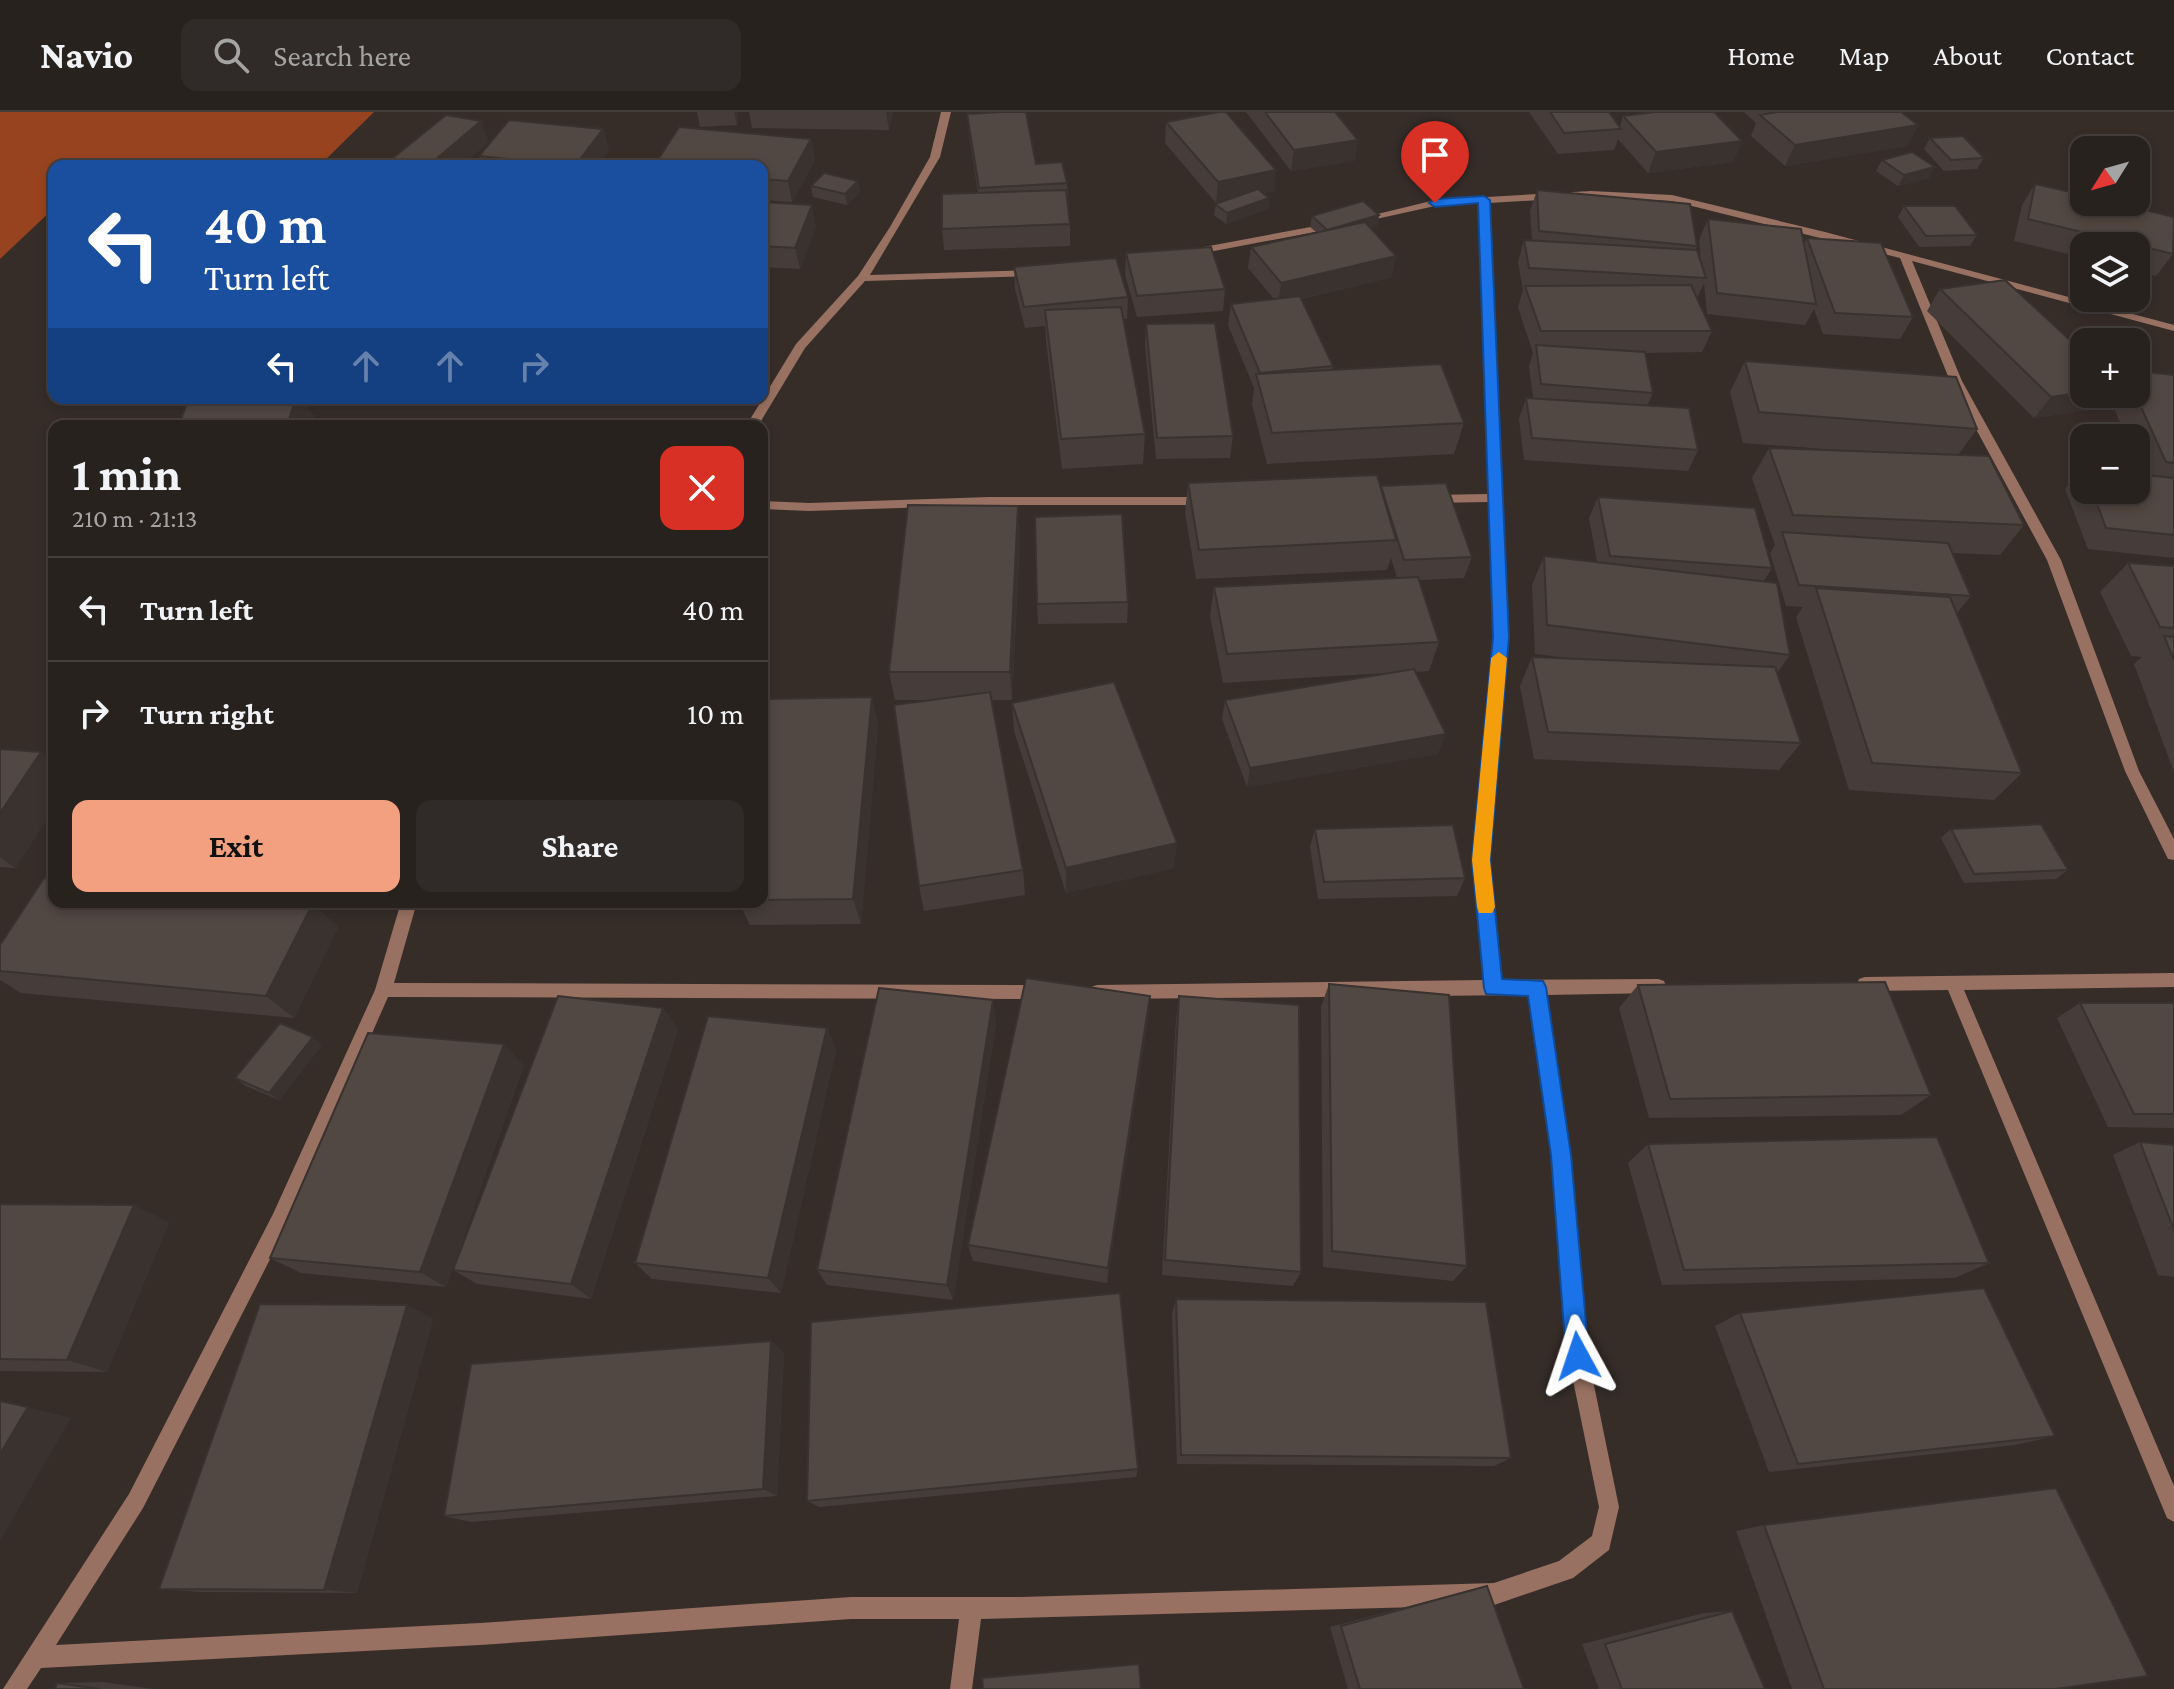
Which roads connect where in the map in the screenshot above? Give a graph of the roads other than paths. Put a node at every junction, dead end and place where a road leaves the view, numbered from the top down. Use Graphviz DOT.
graph roads {
  1 [pos="946,112"];
  2 [pos="1484,200"];
  3 [pos="1184,254"];
  4 [pos="1904,256"];
  5 [pos="1044,272"];
  6 [pos="862,278"];
  7 [pos="2174,328"];
  8 [pos="768,399"];
  9 [pos="1495,498"];
  10 [pos="1419,499"];
  11 [pos="1221,501"];
  12 [pos="768,505"];
  13 [pos="2174,854"];
  14 [pos="407,908"];
  15 [pos="2174,980"];
  16 [pos="1953,983"];
  17 [pos="1845,984"];
  18 [pos="1675,986"];
  19 [pos="1536,987"];
  20 [pos="1493,988"];
  21 [pos="383,990"];
  22 [pos="1055,992"];
  23 [pos="1087,992"];
  24 [pos="2174,1511"];
  25 [pos="971,1609"];
  26 [pos="35,1657"];
  27 [pos="14,1689"];
  28 [pos="961,1689"];
  1 -- 6 [label="street"];
  2 -- 3 [label="street"];
  2 -- 4 [label="street"];
  2 -- 9 [label="street"];
  4 -- 7 [label="street"];
  4 -- 13 [label="street"];
  5 -- 6 [label="street"];
  6 -- 8 [label="street"];
  9 -- 10 [label="street"];
  9 -- 20 [label="street"];
  11 -- 12 [label="street"];
  14 -- 21 [label="street"];
  15 -- 16 [label="street"];
  16 -- 17 [label="street"];
  16 -- 24 [label="street"];
  18 -- 19 [label="street"];
  19 -- 20 [label="street"];
  19 -- 25 [label="street"];
  20 -- 23 [label="street"];
  21 -- 22 [label="street"];
  21 -- 26 [label="street"];
  25 -- 26 [label="street"];
  25 -- 28 [label="street"];
  26 -- 27 [label="street"];
}
